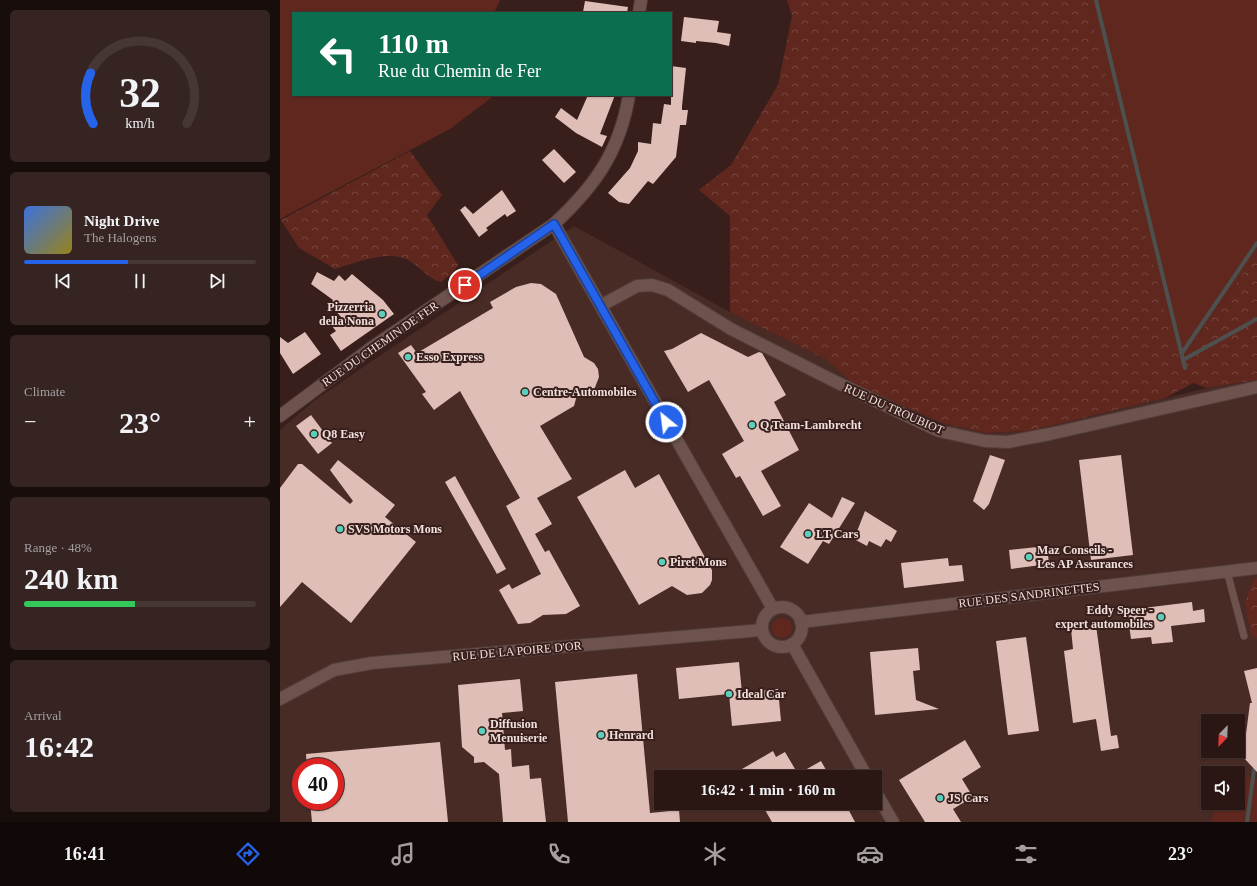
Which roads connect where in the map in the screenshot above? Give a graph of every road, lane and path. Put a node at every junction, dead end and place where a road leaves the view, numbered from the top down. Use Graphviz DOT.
graph roads {
  1 [pos="641,0"];
  2 [pos="639,12"];
  3 [pos="629,96"];
  4 [pos="554,224"];
  5 [pos="602,305"];
  6 [pos="1257,388"];
  7 [pos="280,416"];
  8 [pos="1257,568"];
  9 [pos="1227,571"];
  10 [pos="773,609"];
  11 [pos="801,622"];
  12 [pos="762,630"];
  13 [pos="1244,636"];
  14 [pos="792,644"];
  15 [pos="280,700"];
  16 [pos="863,770"];
  17 [pos="882,804"];
  18 [pos="892,822"];
  1 -- 2 [label="street"];
  3 -- 4 [label="street, RUE DU CHEMIN DE FER"];
  4 -- 5 [label="street"];
  4 -- 7 [label="street, RUE DU CHEMIN DE FER"];
  5 -- 6 [label="street, RUE DU TROUBIOT"];
  5 -- 10 [label="street"];
  8 -- 9 [label="street, RUE DES SANDRINETTES"];
  9 -- 11 [label="street, RUE DES SANDRINETTES"];
  9 -- 13 [label="lane"];
  10 -- 11 [label="street"];
  10 -- 12 [label="street"];
  11 -- 14 [label="street"];
  12 -- 14 [label="street"];
  12 -- 15 [label="street, RUE DE LA POIRE D'OR"];
  14 -- 16 [label="street"];
  17 -- 18 [label="street"];
}
